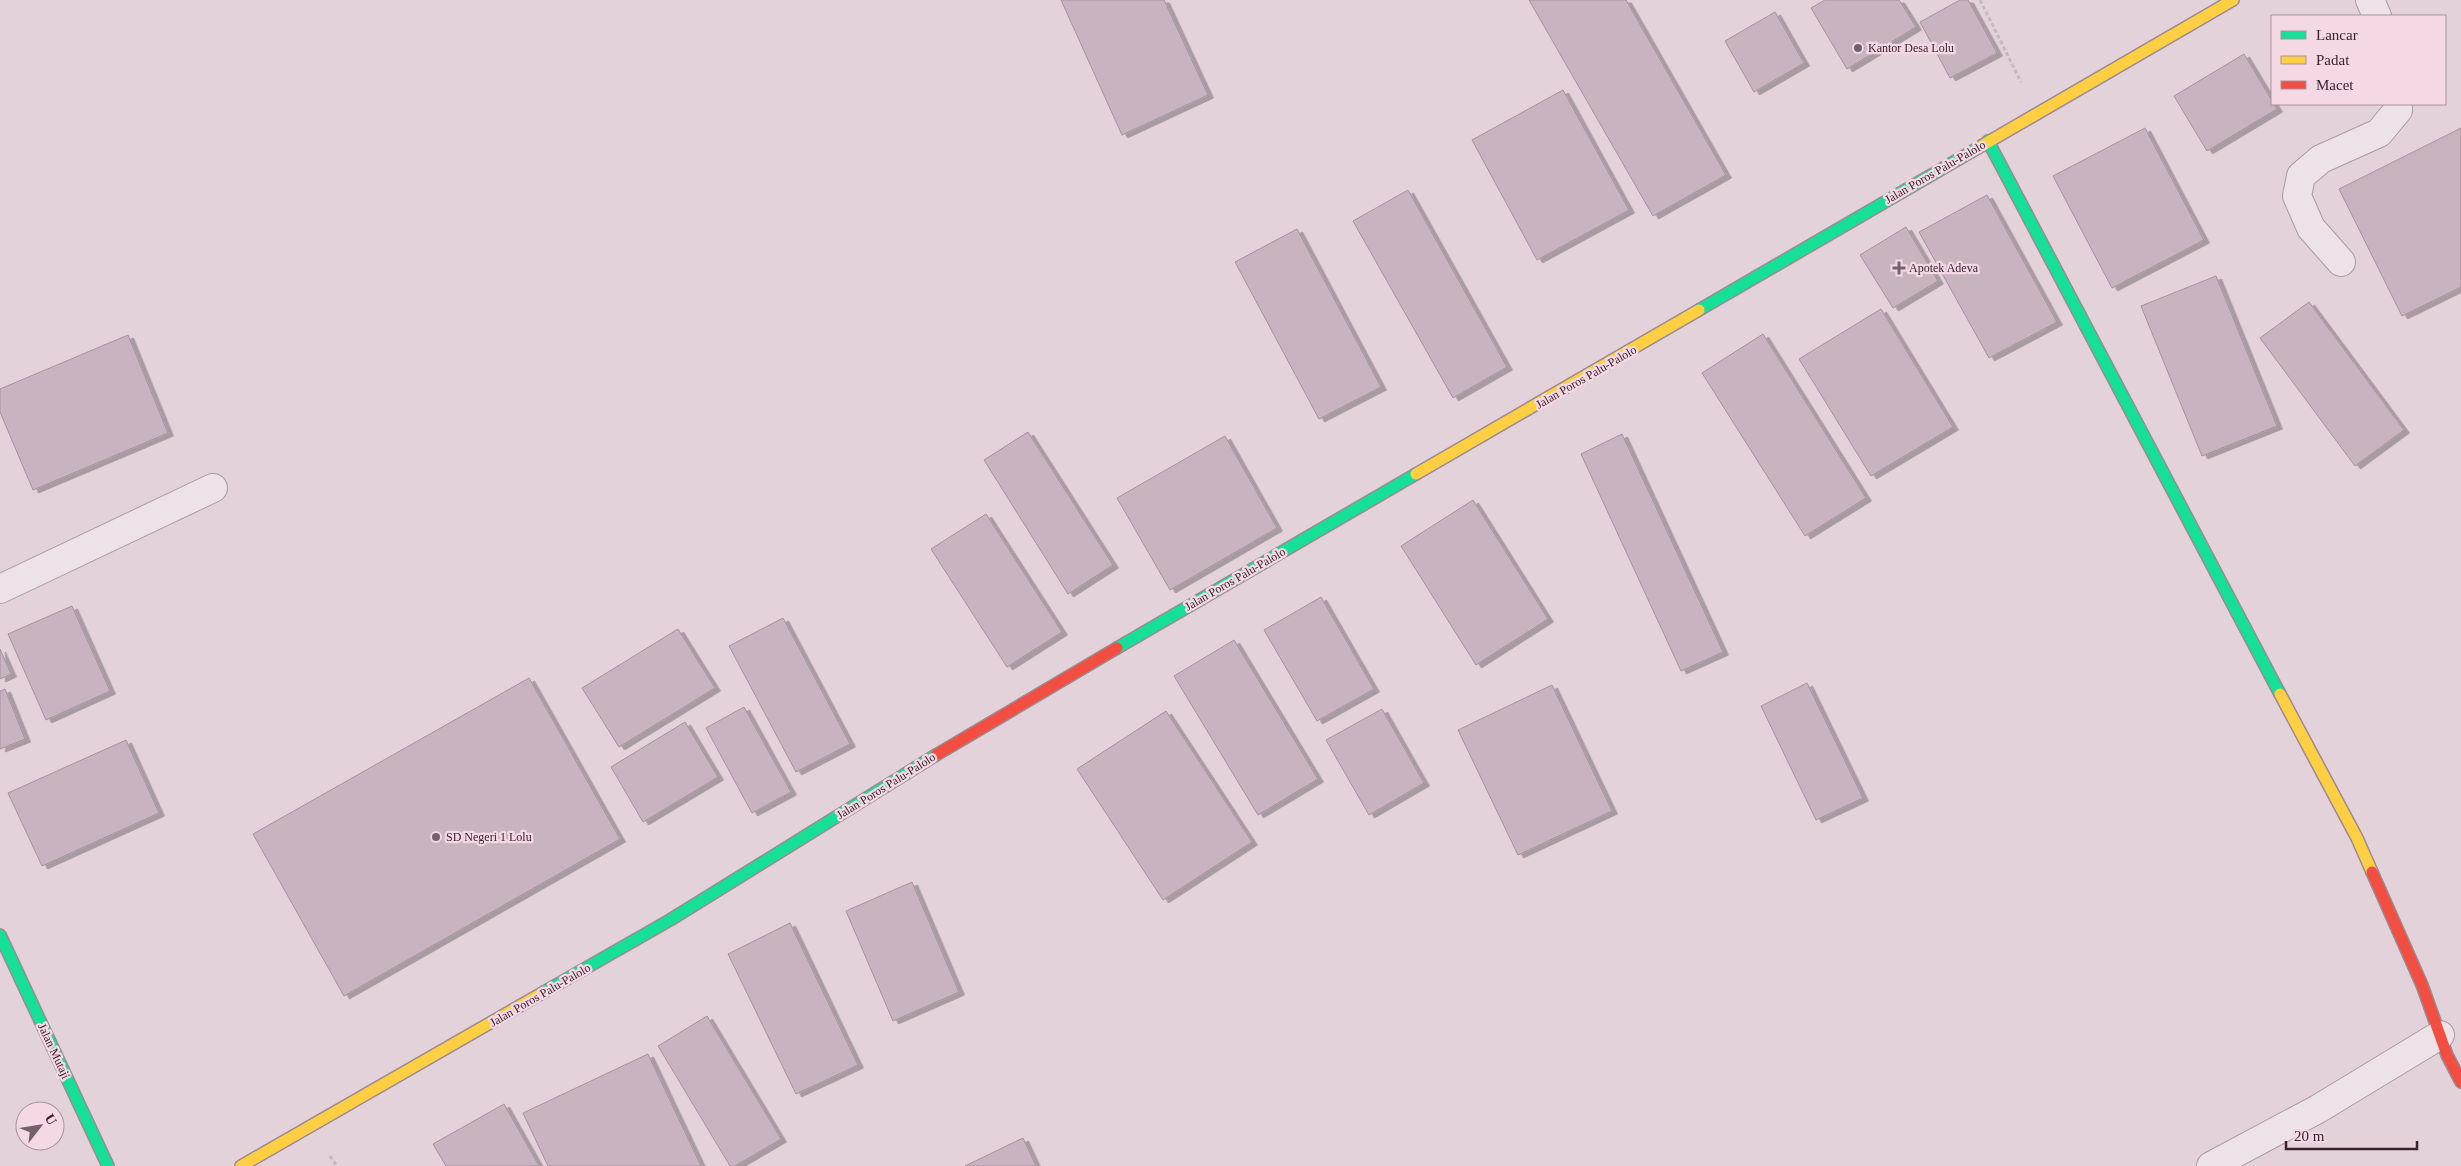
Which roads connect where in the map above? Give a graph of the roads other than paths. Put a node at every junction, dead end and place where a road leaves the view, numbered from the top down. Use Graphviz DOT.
graph roads {
  1 [pos="2233,0"];
  2 [pos="2370,0"];
  3 [pos="2376,15"];
  4 [pos="2398,105"];
  5 [pos="1988,141"];
  6 [pos="2341,262"];
  7 [pos="213,488"];
  8 [pos="0,589"];
  9 [pos="0,935"];
  10 [pos="2440,1035"];
  11 [pos="2461,1082"];
  12 [pos="108,1166"];
  13 [pos="241,1166"];
  14 [pos="2211,1166"];
  1 -- 5 [label="main road, Jalan Poros Palu-Palolo"];
  2 -- 3 [label="street"];
  4 -- 6 [label="street"];
  5 -- 10 [label="main road"];
  5 -- 13 [label="main road, Jalan Poros Palu-Palolo"];
  7 -- 8 [label="street"];
  9 -- 12 [label="main road, Jalan Mutaji"];
  10 -- 11 [label="main road"];
  10 -- 14 [label="street"];
}
